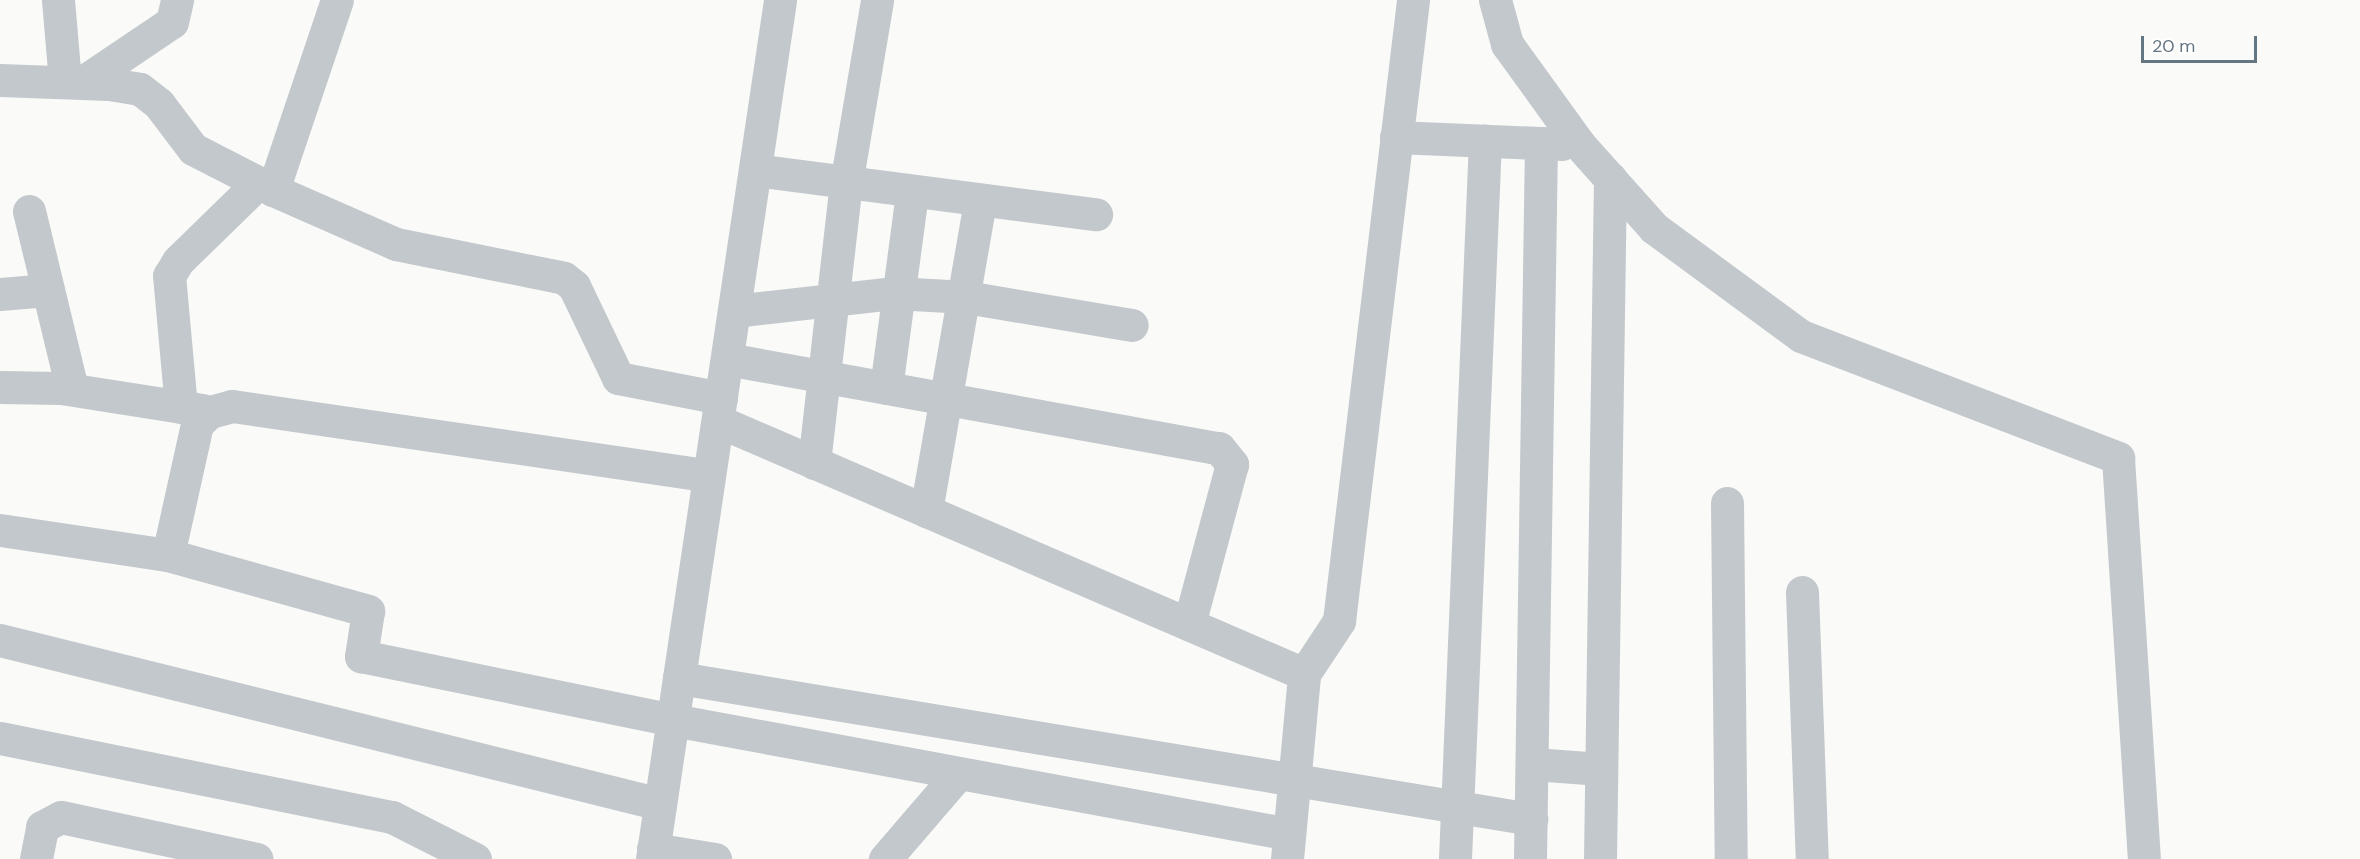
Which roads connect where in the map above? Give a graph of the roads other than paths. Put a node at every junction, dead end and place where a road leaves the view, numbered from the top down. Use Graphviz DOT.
graph roads {
  1 [pos="58,0"];
  2 [pos="177,0"];
  3 [pos="780,0"];
  4 [pos="877,0"];
  5 [pos="1413,0"];
  6 [pos="1495,0"];
  7 [pos="331,5"];
  8 [pos="0,80"];
  9 [pos="74,82"];
  10 [pos="1396,137"];
  11 [pos="1485,141"];
  12 [pos="1541,143"];
  13 [pos="1579,144"];
  14 [pos="754,170"];
  15 [pos="1610,178"];
  16 [pos="846,184"];
  17 [pos="265,187"];
  18 [pos="912,192"];
  19 [pos="981,200"];
  20 [pos="29,211"];
  21 [pos="1096,214"];
  22 [pos="48,290"];
  23 [pos="895,292"];
  24 [pos="0,294"];
  25 [pos="966,297"];
  26 [pos="831,303"];
  27 [pos="734,311"];
  28 [pos="1132,325"];
  29 [pos="727,359"];
  30 [pos="824,379"];
  31 [pos="0,387"];
  32 [pos="885,388"];
  33 [pos="72,389"];
  34 [pos="946,398"];
  35 [pos="196,409"];
  36 [pos="719,410"];
  37 [pos="814,463"];
  38 [pos="709,476"];
  39 [pos="1727,503"];
  40 [pos="926,511"];
  41 [pos="0,530"];
  42 [pos="168,555"];
  43 [pos="1802,592"];
  44 [pos="1189,624"];
  45 [pos="0,640"];
  46 [pos="1304,674"];
  47 [pos="679,678"];
  48 [pos="673,720"];
  49 [pos="0,738"];
  50 [pos="1533,764"];
  51 [pos="1601,768"];
  52 [pos="959,772"];
  53 [pos="1294,778"];
  54 [pos="660,804"];
  55 [pos="1460,807"];
  56 [pos="1531,819"];
  57 [pos="1288,846"];
  58 [pos="653,854"];
  59 [pos="36,859"];
  60 [pos="257,859"];
  61 [pos="475,859"];
  62 [pos="715,859"];
  63 [pos="885,859"];
  64 [pos="1455,859"];
  65 [pos="1530,859"];
  66 [pos="1600,859"];
  67 [pos="1731,859"];
  68 [pos="1812,859"];
  69 [pos="2144,859"];
  1 -- 9 [label="street"];
  2 -- 9 [label="street"];
  3 -- 14 [label="street"];
  4 -- 16 [label="street"];
  5 -- 10 [label="street"];
  6 -- 13 [label="street"];
  7 -- 17 [label="street"];
  8 -- 9 [label="street"];
  9 -- 17 [label="street"];
  10 -- 11 [label="street"];
  10 -- 46 [label="street"];
  11 -- 12 [label="street"];
  11 -- 55 [label="street"];
  12 -- 13 [label="street"];
  12 -- 50 [label="street"];
  13 -- 15 [label="street"];
  14 -- 16 [label="street"];
  14 -- 27 [label="street"];
  15 -- 51 [label="street"];
  15 -- 69 [label="street"];
  16 -- 18 [label="street"];
  16 -- 26 [label="street"];
  17 -- 35 [label="street"];
  17 -- 36 [label="street"];
  18 -- 19 [label="street"];
  18 -- 23 [label="street"];
  19 -- 21 [label="street"];
  19 -- 25 [label="street"];
  20 -- 22 [label="street"];
  22 -- 24 [label="street"];
  22 -- 33 [label="street"];
  23 -- 25 [label="street"];
  23 -- 26 [label="street"];
  23 -- 32 [label="street"];
  25 -- 28 [label="street"];
  25 -- 34 [label="street"];
  26 -- 27 [label="street"];
  26 -- 30 [label="street"];
  27 -- 29 [label="street"];
  29 -- 30 [label="street"];
  29 -- 36 [label="street"];
  30 -- 32 [label="street"];
  30 -- 37 [label="street"];
  31 -- 33 [label="street"];
  32 -- 34 [label="street"];
  33 -- 35 [label="street"];
  34 -- 40 [label="street"];
  34 -- 44 [label="street"];
  35 -- 38 [label="street"];
  35 -- 42 [label="street"];
  36 -- 37 [label="street"];
  36 -- 38 [label="street"];
  37 -- 40 [label="street"];
  38 -- 47 [label="street"];
  39 -- 67 [label="street"];
  40 -- 44 [label="street"];
  41 -- 42 [label="street"];
  42 -- 48 [label="street"];
  43 -- 68 [label="street"];
  44 -- 46 [label="street"];
  45 -- 54 [label="street"];
  46 -- 53 [label="street"];
  47 -- 48 [label="street"];
  47 -- 53 [label="street"];
  48 -- 52 [label="street"];
  48 -- 54 [label="street"];
  49 -- 61 [label="street"];
  50 -- 51 [label="street"];
  50 -- 56 [label="street"];
  51 -- 66 [label="street"];
  52 -- 57 [label="street"];
  52 -- 63 [label="street"];
  53 -- 55 [label="street"];
  53 -- 57 [label="street"];
  54 -- 58 [label="street"];
  55 -- 56 [label="street"];
  55 -- 64 [label="street"];
  56 -- 65 [label="street"];
  58 -- 62 [label="street"];
  59 -- 60 [label="street"];
}
